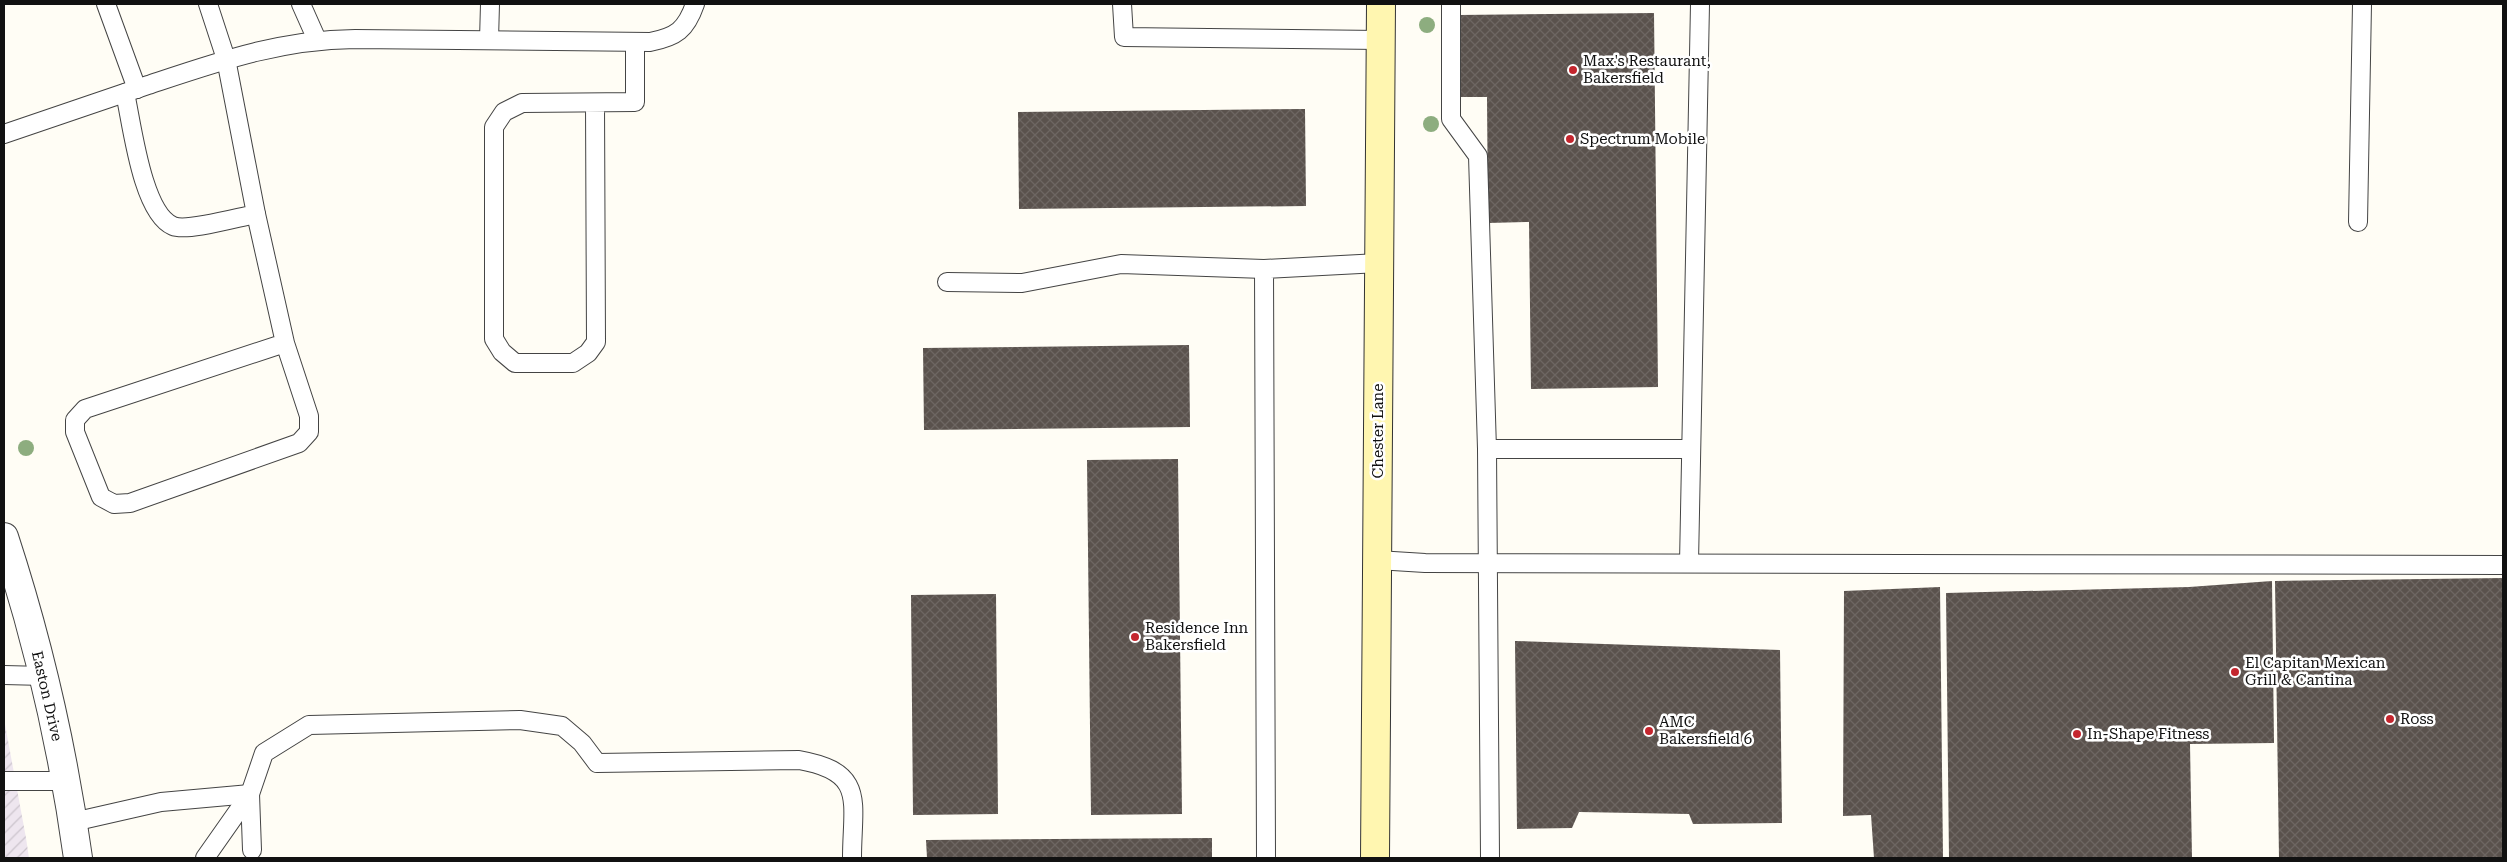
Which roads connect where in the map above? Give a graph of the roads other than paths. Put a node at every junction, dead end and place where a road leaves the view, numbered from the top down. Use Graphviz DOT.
graph roads {
  1 [pos="106,4"];
  2 [pos="208,4"];
  3 [pos="301,4"];
  4 [pos="490,4"];
  5 [pos="695,4"];
  6 [pos="1122,4"];
  7 [pos="1380,4"];
  8 [pos="1450,4"];
  9 [pos="1700,4"];
  10 [pos="2362,4"];
  11 [pos="317,40"];
  12 [pos="489,40"];
  13 [pos="1380,40"];
  14 [pos="635,43"];
  15 [pos="226,59"];
  16 [pos="131,91"];
  17 [pos="594,103"];
  18 [pos="4,134"];
  19 [pos="256,214"];
  20 [pos="2358,222"];
  21 [pos="1379,263"];
  22 [pos="1264,269"];
  23 [pos="947,282"];
  24 [pos="285,343"];
  25 [pos="1487,449"];
  26 [pos="1692,449"];
  27 [pos="4,537"];
  28 [pos="1377,560"];
  29 [pos="1487,563"];
  30 [pos="1689,563"];
  31 [pos="2503,565"];
  32 [pos="4,675"];
  33 [pos="44,676"];
  34 [pos="4,781"];
  35 [pos="66,781"];
  36 [pos="250,794"];
  37 [pos="73,822"];
  38 [pos="252,850"];
  39 [pos="78,858"];
  40 [pos="205,858"];
  41 [pos="852,858"];
  42 [pos="1266,858"];
  43 [pos="1375,858"];
  44 [pos="1490,858"];
  1 -- 16 [label="lane"];
  2 -- 15 [label="lane"];
  3 -- 11 [label="lane"];
  4 -- 12 [label="lane"];
  5 -- 14 [label="lane"];
  6 -- 13 [label="lane"];
  7 -- 13 [label="street, Chester Lane"];
  8 -- 25 [label="lane"];
  9 -- 26 [label="lane"];
  10 -- 20 [label="lane"];
  11 -- 12 [label="lane"];
  11 -- 15 [label="lane"];
  12 -- 14 [label="lane"];
  13 -- 21 [label="street, Chester Lane"];
  14 -- 17 [label="lane"];
  15 -- 16 [label="lane"];
  15 -- 19 [label="lane"];
  16 -- 18 [label="lane"];
  16 -- 19 [label="lane"];
  17 -- 17 [label="lane"];
  19 -- 24 [label="lane"];
  21 -- 22 [label="lane"];
  21 -- 28 [label="street, Chester Lane"];
  22 -- 23 [label="lane"];
  22 -- 42 [label="lane"];
  24 -- 24 [label="lane"];
  25 -- 26 [label="lane"];
  25 -- 29 [label="lane"];
  26 -- 30 [label="lane"];
  27 -- 33 [label="street, Easton Drive"];
  28 -- 29 [label="lane"];
  28 -- 43 [label="street, Chester Lane"];
  29 -- 30 [label="lane"];
  29 -- 44 [label="lane"];
  30 -- 31 [label="lane"];
  32 -- 33 [label="lane"];
  33 -- 35 [label="street, Easton Drive"];
  34 -- 35 [label="lane"];
  35 -- 37 [label="street, Easton Drive"];
  36 -- 37 [label="lane"];
  36 -- 38 [label="lane"];
  36 -- 40 [label="lane"];
  36 -- 41 [label="lane"];
  37 -- 39 [label="street, Easton Drive"];
}
